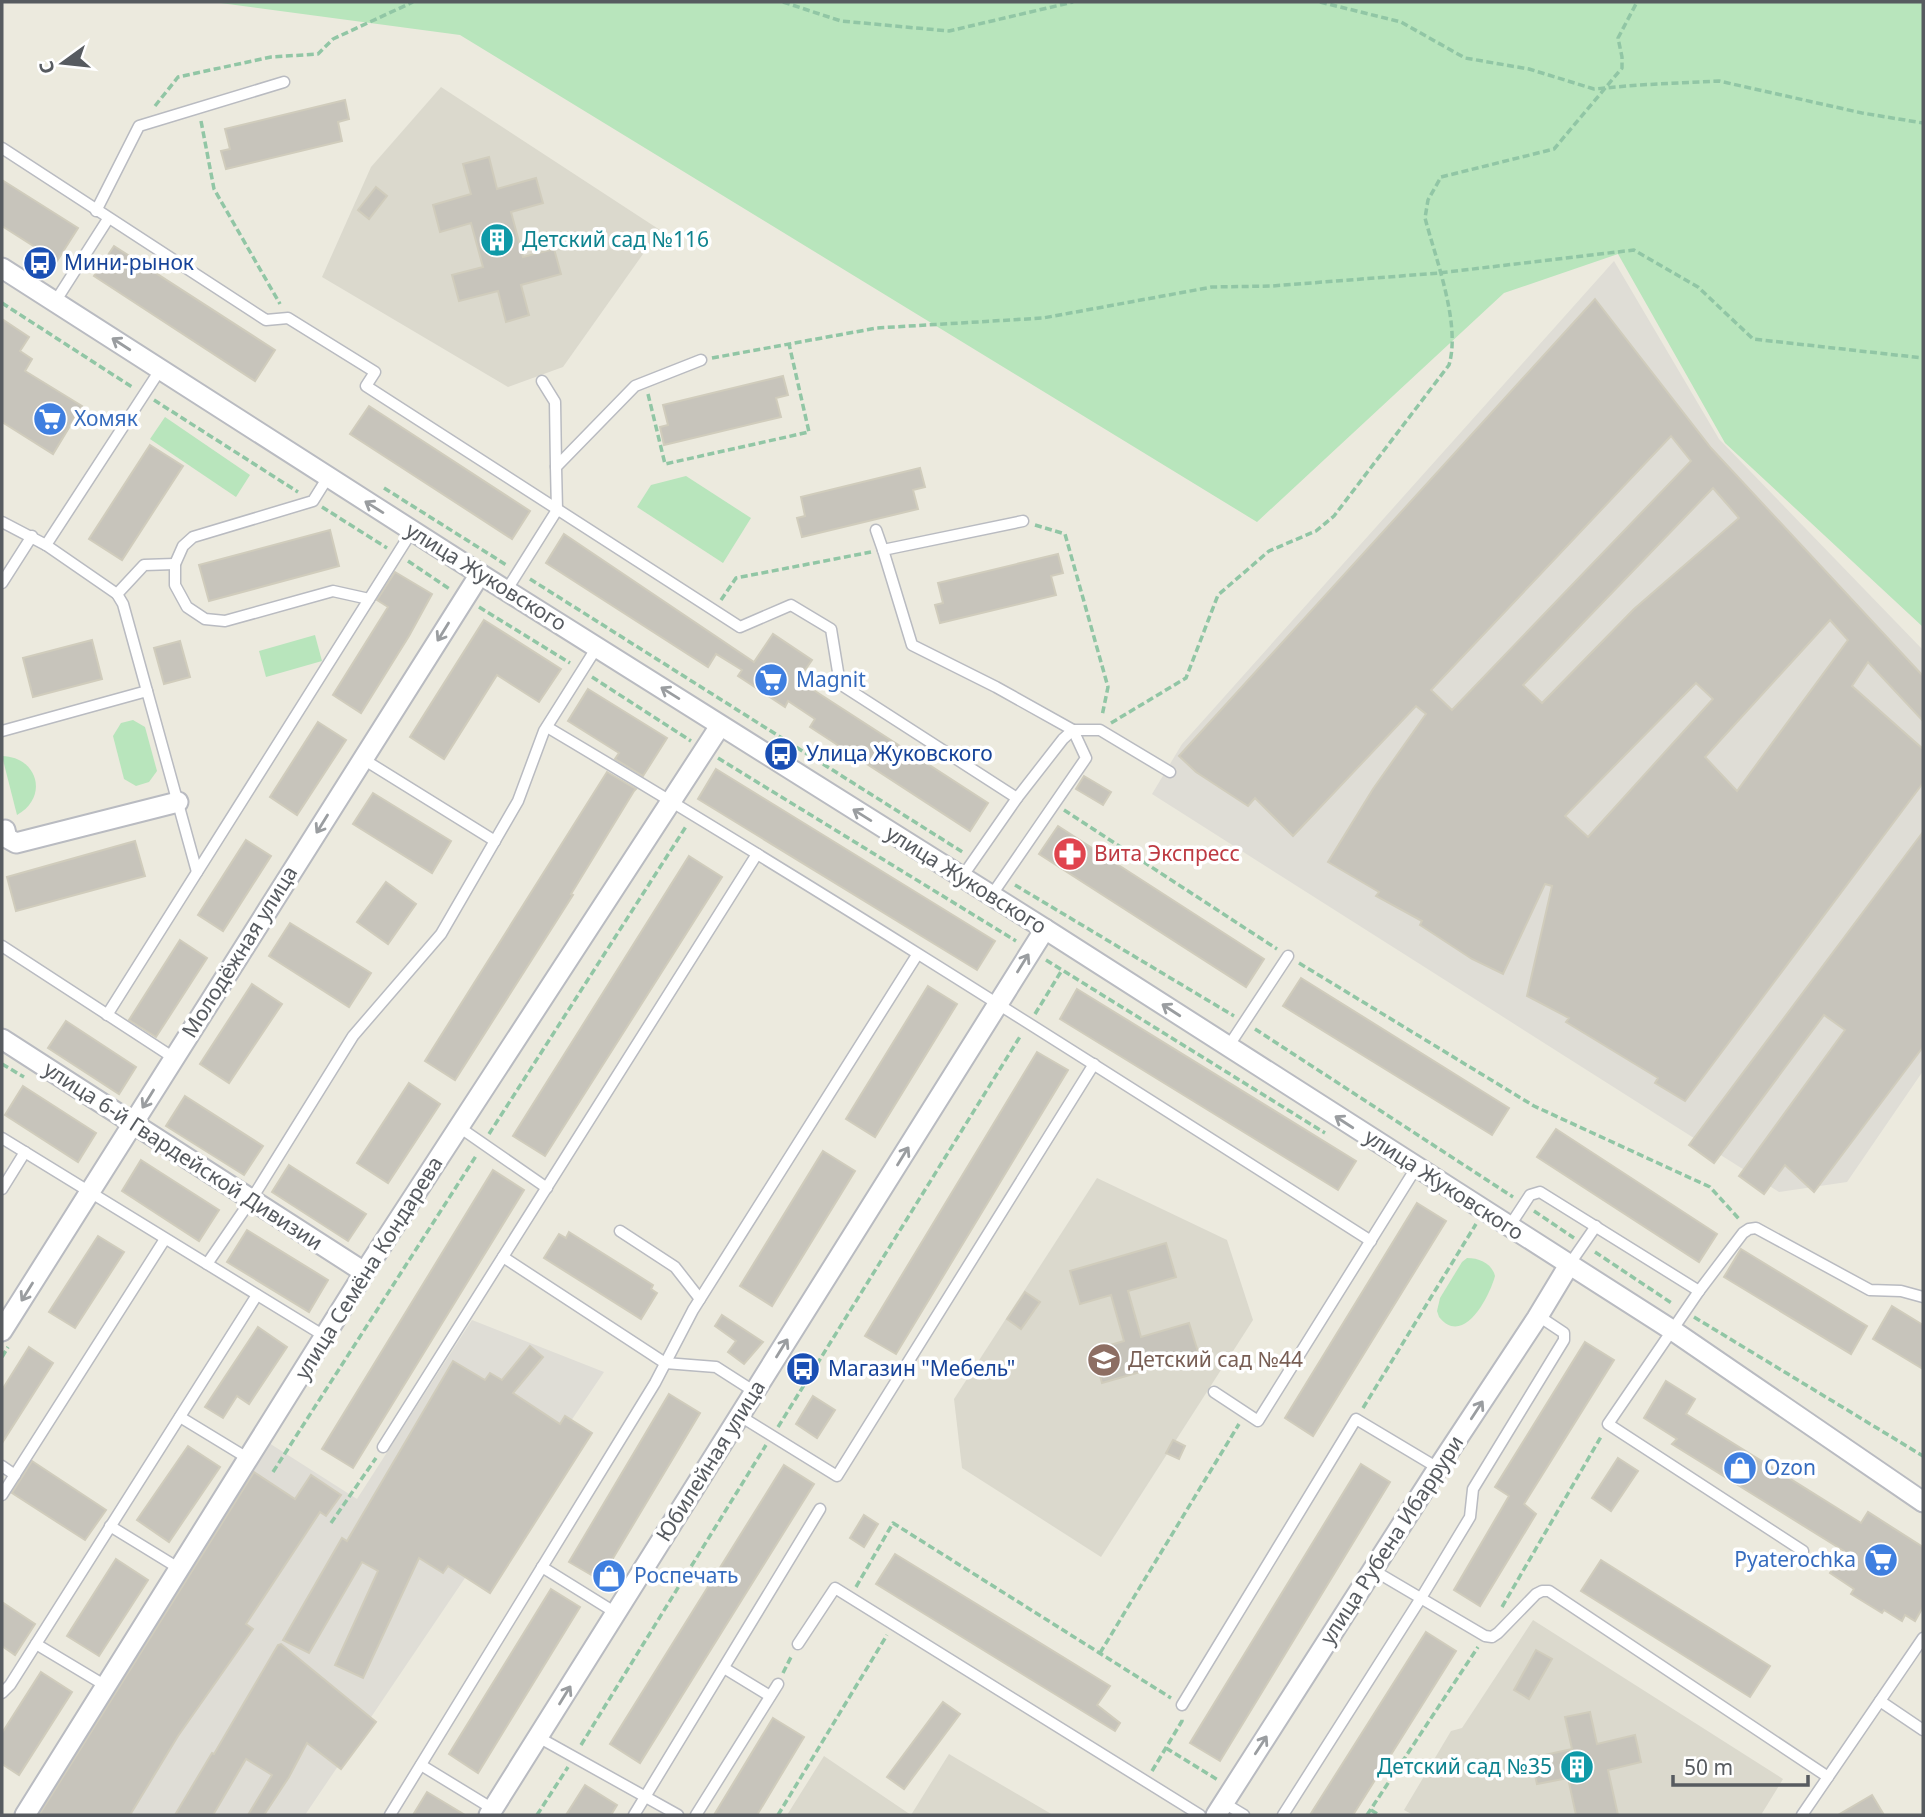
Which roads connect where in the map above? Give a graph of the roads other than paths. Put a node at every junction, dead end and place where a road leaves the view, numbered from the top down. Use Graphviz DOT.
graph roads {
  1 [pos="284,82"];
  2 [pos="2,148"];
  3 [pos="96,211"];
  4 [pos="108,219"];
  5 [pos="2,268"];
  6 [pos="55,302"];
  7 [pos="701,360"];
  8 [pos="160,370"];
  9 [pos="542,381"];
  10 [pos="556,467"];
  11 [pos="328,477"];
  12 [pos="557,510"];
  13 [pos="1023,521"];
  14 [pos="2,522"];
  15 [pos="876,530"];
  16 [pos="412,531"];
  17 [pos="32,537"];
  18 [pos="46,545"];
  19 [pos="883,550"];
  20 [pos="175,564"];
  21 [pos="480,574"];
  22 [pos="2,583"];
  23 [pos="506,591"];
  24 [pos="117,594"];
  25 [pos="369,599"];
  26 [pos="597,647"];
  27 [pos="147,691"];
  28 [pos="720,726"];
  29 [pos="547,727"];
  30 [pos="1073,730"];
  31 [pos="2,731"];
  32 [pos="363,759"];
  33 [pos="1170,772"];
  34 [pos="1017,798"];
  35 [pos="672,801"];
  36 [pos="178,802"];
  37 [pos="3,826"];
  38 [pos="495,841"];
  39 [pos="757,854"];
  40 [pos="197,872"];
  41 [pos="962,877"];
  42 [pos="991,896"];
  43 [pos="1045,929"];
  44 [pos="2,946"];
  45 [pos="917,955"];
  46 [pos="1288,956"];
  47 [pos="999,1003"];
  48 [pos="107,1015"];
  49 [pos="2,1039"];
  50 [pos="1228,1047"];
  51 [pos="174,1058"];
  52 [pos="1094,1064"];
  53 [pos="133,1123"];
  54 [pos="459,1127"];
  55 [pos="2,1138"];
  56 [pos="25,1152"];
  57 [pos="1416,1168"];
  58 [pos="547,1188"];
  59 [pos="2,1189"];
  60 [pos="89,1192"];
  61 [pos="251,1200"];
  62 [pos="1595,1226"];
  63 [pos="1509,1227"];
  64 [pos="620,1231"];
  65 [pos="165,1239"];
  66 [pos="1371,1241"];
  67 [pos="503,1257"];
  68 [pos="207,1264"];
  69 [pos="1569,1265"];
  70 [pos="364,1272"];
  71 [pos="1699,1291"];
  72 [pos="257,1295"];
  73 [pos="1923,1297"];
  74 [pos="701,1299"];
  75 [pos="1537,1318"];
  76 [pos="1672,1330"];
  77 [pos="2,1331"];
  78 [pos="326,1337"];
  79 [pos="665,1363"];
  80 [pos="755,1392"];
  81 [pos="1214,1392"];
  82 [pos="740,1416"];
  83 [pos="180,1418"];
  84 [pos="383,1447"];
  85 [pos="249,1459"];
  86 [pos="2,1466"];
  87 [pos="1438,1468"];
  88 [pos="15,1475"];
  89 [pos="2,1495"];
  90 [pos="1923,1502"];
  91 [pos="820,1509"];
  92 [pos="110,1526"];
  93 [pos="1803,1551"];
  94 [pos="542,1567"];
  95 [pos="180,1569"];
  96 [pos="1373,1570"];
  97 [pos="1422,1598"];
  98 [pos="616,1613"];
  99 [pos="1923,1638"];
  100 [pos="36,1644"];
  101 [pos="798,1644"];
  102 [pos="723,1668"];
  103 [pos="778,1684"];
  104 [pos="106,1686"];
  105 [pos="2,1693"];
  106 [pos="770,1696"];
  107 [pos="1880,1701"];
  108 [pos="1182,1705"];
  109 [pos="1923,1730"];
  110 [pos="538,1737"];
  111 [pos="421,1765"];
  112 [pos="1828,1777"];
  113 [pos="645,1797"];
  114 [pos="1224,1802"];
  115 [pos="491,1812"];
  116 [pos="1804,1814"];
  117 [pos="25,1815"];
  118 [pos="390,1815"];
  119 [pos="634,1815"];
  120 [pos="678,1815"];
  121 [pos="696,1815"];
  122 [pos="1199,1815"];
  123 [pos="1244,1815"];
  124 [pos="1283,1815"];
  1 -- 3 [label="lane"];
  2 -- 3 [label="lane"];
  3 -- 4 [label="lane"];
  4 -- 6 [label="lane"];
  4 -- 12 [label="lane"];
  5 -- 6 [label="street, улица Жуковского"];
  8 -- 6 [label="street, улица Жуковского, one-way"];
  7 -- 10 [label="lane"];
  8 -- 11 [label="street, улица Жуковского"];
  8 -- 18 [label="lane"];
  9 -- 10 [label="lane"];
  10 -- 12 [label="lane"];
  16 -- 11 [label="street, улица Жуковского, one-way"];
  11 -- 20 [label="lane"];
  12 -- 23 [label="lane"];
  12 -- 34 [label="lane"];
  13 -- 19 [label="lane"];
  14 -- 17 [label="lane"];
  15 -- 19 [label="lane"];
  16 -- 21 [label="street, улица Жуковского"];
  16 -- 25 [label="lane"];
  17 -- 18 [label="lane"];
  17 -- 22 [label="lane"];
  18 -- 24 [label="lane"];
  19 -- 30 [label="lane"];
  20 -- 24 [label="lane"];
  20 -- 25 [label="lane"];
  21 -- 23 [label="street, улица Жуковского"];
  21 -- 32 [label="street, Молодёжная улица, one-way"];
  23 -- 26 [label="street, улица Жуковского"];
  24 -- 27 [label="lane"];
  25 -- 40 [label="lane"];
  28 -- 26 [label="street, улица Жуковского, one-way"];
  26 -- 29 [label="lane"];
  27 -- 31 [label="lane"];
  27 -- 36 [label="lane"];
  28 -- 35 [label="street, улица Семёна Кондарева"];
  41 -- 28 [label="street, улица Жуковского, one-way"];
  29 -- 35 [label="lane"];
  29 -- 38 [label="lane"];
  30 -- 33 [label="lane"];
  30 -- 34 [label="lane"];
  30 -- 42 [label="lane"];
  32 -- 38 [label="lane"];
  32 -- 51 [label="street, Молодёжная улица, one-way"];
  34 -- 41 [label="lane"];
  35 -- 39 [label="lane"];
  35 -- 54 [label="street, улица Семёна Кондарева"];
  36 -- 37 [label="street"];
  36 -- 40 [label="lane"];
  38 -- 61 [label="lane"];
  39 -- 45 [label="lane"];
  39 -- 58 [label="lane"];
  40 -- 48 [label="lane"];
  41 -- 42 [label="street, улица Жуковского"];
  42 -- 43 [label="street, улица Жуковского"];
  47 -- 43 [label="street, Юбилейная улица, one-way"];
  50 -- 43 [label="street, улица Жуковского, one-way"];
  44 -- 48 [label="lane"];
  45 -- 47 [label="lane"];
  45 -- 74 [label="lane"];
  46 -- 50 [label="lane"];
  47 -- 52 [label="lane"];
  80 -- 47 [label="street, Юбилейная улица, one-way"];
  48 -- 51 [label="lane"];
  49 -- 53 [label="street, улица 6-й Гвардейской Дивизии"];
  57 -- 50 [label="street, улица Жуковского, one-way"];
  51 -- 53 [label="street, Молодёжная улица, one-way"];
  52 -- 66 [label="lane"];
  52 -- 82 [label="lane"];
  53 -- 60 [label="street, Молодёжная улица"];
  53 -- 61 [label="street, улица 6-й Гвардейской Дивизии"];
  54 -- 58 [label="lane"];
  54 -- 70 [label="street, улица Семёна Кондарева"];
  55 -- 56 [label="lane"];
  56 -- 59 [label="lane"];
  56 -- 60 [label="lane"];
  57 -- 63 [label="street, улица Жуковского"];
  57 -- 66 [label="lane"];
  58 -- 67 [label="lane"];
  60 -- 65 [label="lane"];
  60 -- 77 [label="street, Молодёжная улица, one-way"];
  61 -- 68 [label="lane"];
  61 -- 70 [label="street, улица 6-й Гвардейской Дивизии"];
  62 -- 63 [label="lane"];
  62 -- 69 [label="lane"];
  62 -- 71 [label="lane"];
  63 -- 69 [label="street, улица Жуковского"];
  64 -- 74 [label="lane"];
  65 -- 68 [label="lane"];
  65 -- 88 [label="lane"];
  66 -- 81 [label="lane"];
  67 -- 79 [label="lane"];
  67 -- 84 [label="lane"];
  68 -- 72 [label="lane"];
  69 -- 75 [label="street, улица Рубена Ибаррури"];
  69 -- 76 [label="street, улица Жуковского"];
  70 -- 78 [label="street, улица Семёна Кондарева"];
  71 -- 73 [label="lane"];
  71 -- 76 [label="lane"];
  72 -- 78 [label="lane"];
  72 -- 83 [label="lane"];
  74 -- 79 [label="lane"];
  87 -- 75 [label="street, улица Рубена Ибаррури, one-way"];
  75 -- 97 [label="lane"];
  76 -- 90 [label="street, улица Жуковского"];
  76 -- 93 [label="lane"];
  78 -- 85 [label="street, улица Семёна Кондарева"];
  79 -- 80 [label="lane"];
  79 -- 94 [label="lane"];
  80 -- 82 [label="street, Юбилейная улица"];
  82 -- 98 [label="street, Юбилейная улица"];
  83 -- 85 [label="lane"];
  83 -- 92 [label="lane"];
  85 -- 95 [label="street, улица Семёна Кондарева"];
  86 -- 88 [label="lane"];
  87 -- 96 [label="street, улица Рубена Ибаррури"];
  87 -- 108 [label="lane"];
  88 -- 89 [label="lane"];
  91 -- 102 [label="lane"];
  92 -- 95 [label="lane"];
  92 -- 100 [label="lane"];
  94 -- 98 [label="lane"];
  94 -- 111 [label="lane"];
  95 -- 104 [label="street, улица Семёна Кондарева"];
  96 -- 97 [label="lane"];
  114 -- 96 [label="street, улица Рубена Ибаррури, one-way"];
  97 -- 112 [label="lane"];
  97 -- 124 [label="lane"];
  110 -- 98 [label="street, Юбилейная улица, one-way"];
  99 -- 107 [label="lane"];
  100 -- 104 [label="lane"];
  100 -- 105 [label="lane"];
  101 -- 122 [label="lane"];
  102 -- 106 [label="lane"];
  102 -- 113 [label="lane"];
  103 -- 106 [label="lane"];
  104 -- 117 [label="street, улица Семёна Кондарева"];
  106 -- 121 [label="lane"];
  107 -- 109 [label="lane"];
  107 -- 112 [label="lane"];
  110 -- 113 [label="lane"];
  110 -- 115 [label="street, Юбилейная улица"];
  111 -- 115 [label="lane"];
  111 -- 118 [label="lane"];
  112 -- 116 [label="lane"];
  113 -- 119 [label="lane"];
  113 -- 120 [label="lane"];
  114 -- 123 [label="lane"];
}
